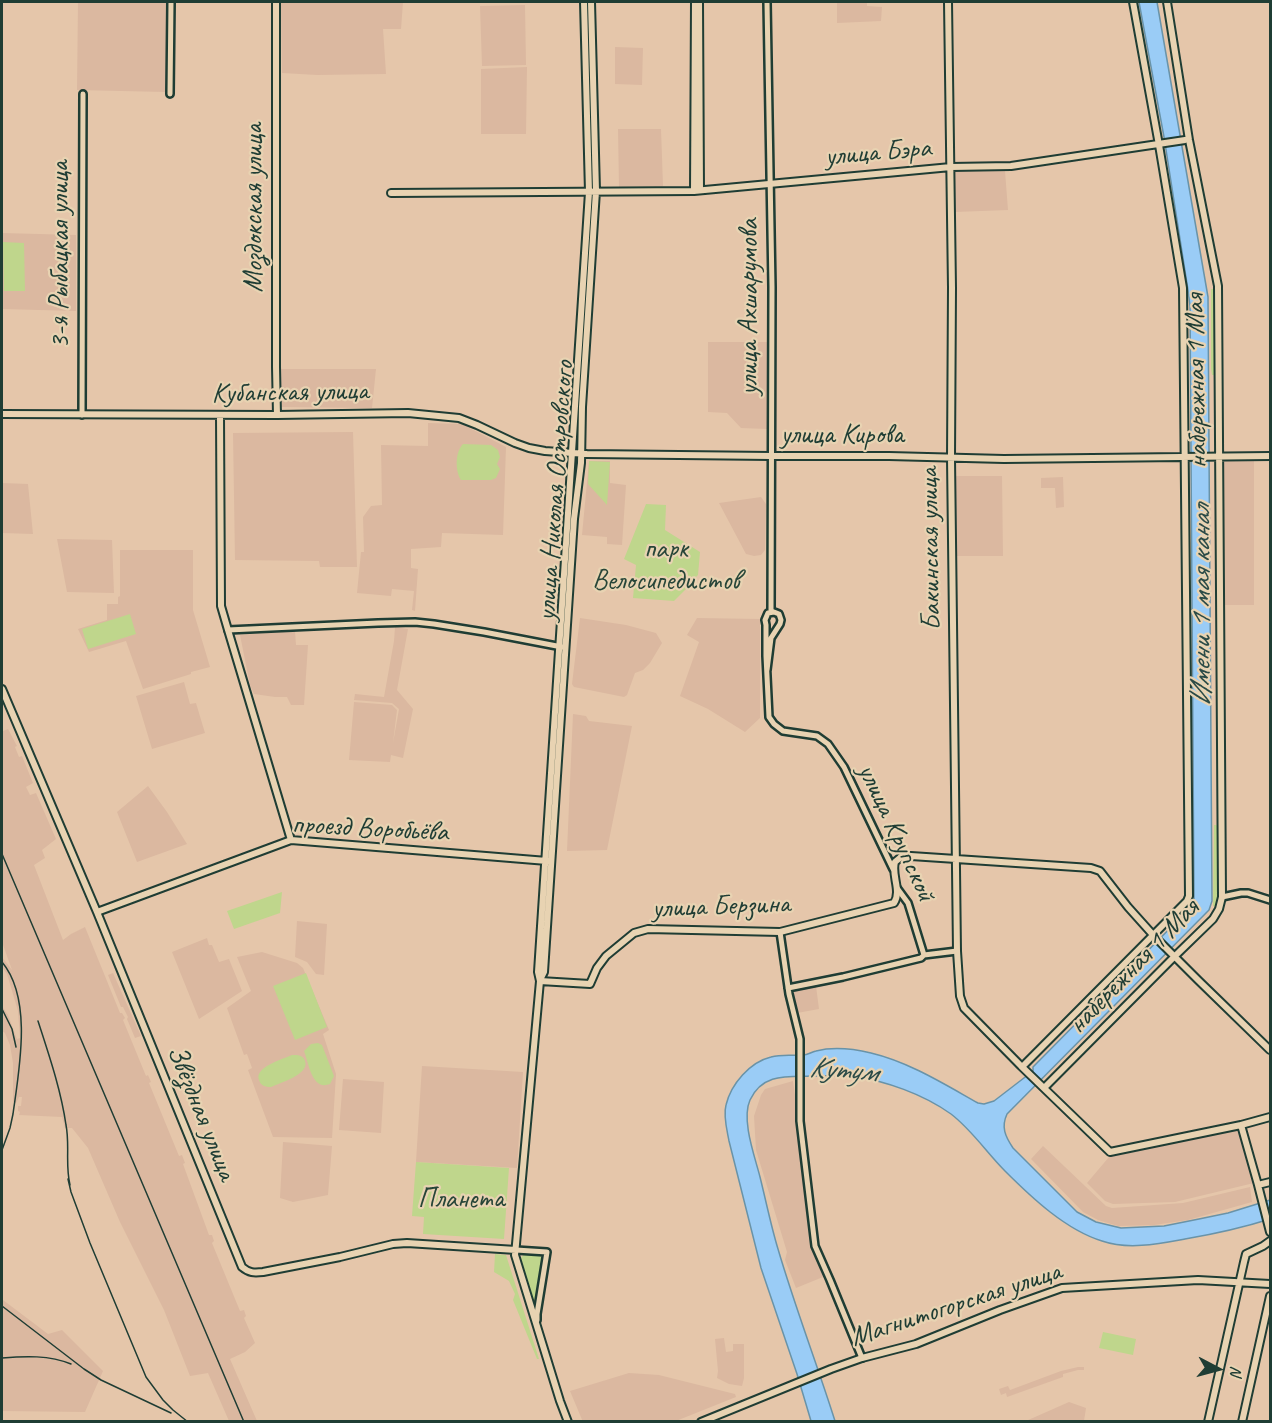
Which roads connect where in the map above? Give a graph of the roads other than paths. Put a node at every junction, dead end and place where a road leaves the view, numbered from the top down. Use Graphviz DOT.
graph roads {
  1 [pos="171,2"];
  2 [pos="276,2"];
  3 [pos="584,2"];
  4 [pos="591,2"];
  5 [pos="697,2"];
  6 [pos="767,2"];
  7 [pos="948,2"];
  8 [pos="1133,2"];
  9 [pos="1167,2"];
  10 [pos="82,94"];
  11 [pos="170,94"];
  12 [pos="1185,141"];
  13 [pos="1161,144"];
  14 [pos="951,167"];
  15 [pos="770,184"];
  16 [pos="697,190"];
  17 [pos="593,192"];
  18 [pos="391,193"];
  19 [pos="2,414"];
  20 [pos="82,415"];
  21 [pos="220,415"];
  22 [pos="277,415"];
  23 [pos="572,454"];
  24 [pos="580,454"];
  25 [pos="771,456"];
  26 [pos="1186,456"];
  27 [pos="1216,456"];
  28 [pos="1270,456"];
  29 [pos="951,458"];
  30 [pos="570,519"];
  31 [pos="771,612"];
  32 [pos="766,625"];
  33 [pos="778,626"];
  34 [pos="228,630"];
  35 [pos="563,648"];
  36 [pos="767,670"];
  37 [pos="2,689"];
  38 [pos="291,840"];
  39 [pos="957,858"];
  40 [pos="548,861"];
  41 [pos="893,870"];
  42 [pos="897,887"];
  43 [pos="1222,897"];
  44 [pos="1270,900"];
  45 [pos="97,912"];
  46 [pos="780,932"];
  47 [pos="1155,937"];
  48 [pos="957,951"];
  49 [pos="924,955"];
  50 [pos="1174,955"];
  51 [pos="540,981"];
  52 [pos="788,988"];
  53 [pos="1270,1050"];
  54 [pos="1024,1068"];
  55 [pos="1042,1086"];
  56 [pos="1270,1117"];
  57 [pos="1240,1125"];
  58 [pos="1270,1182"];
  59 [pos="1258,1185"];
  60 [pos="1270,1227"];
  61 [pos="1270,1240"];
  62 [pos="516,1250"];
  63 [pos="1239,1282"];
  64 [pos="1270,1284"];
  65 [pos="1270,1296"];
  66 [pos="538,1331"];
  67 [pos="862,1358"];
  68 [pos="568,1422"];
  69 [pos="701,1422"];
  70 [pos="1208,1422"];
  71 [pos="1242,1422"];
  1 -- 11 [label="street"];
  2 -- 22 [label="main road, Моздокская улица"];
  3 -- 17 [label="main road, улица Николая Островского"];
  4 -- 17 [label="main road, улица Николая Островского"];
  5 -- 16 [label="main road"];
  6 -- 15 [label="street, улица Ахшарумова"];
  7 -- 14 [label="main road, Бакинская улица"];
  8 -- 13 [label="main road, набережная 1 Мая"];
  9 -- 27 [label="main road, набережная 1 Мая"];
  10 -- 20 [label="street, 3-я Рыбацкая улица"];
  12 -- 13 [label="main road, улица Бэра"];
  13 -- 14 [label="main road, улица Бэра"];
  13 -- 26 [label="main road, набережная 1 Мая"];
  14 -- 15 [label="main road, улица Бэра"];
  14 -- 29 [label="main road, Бакинская улица"];
  15 -- 16 [label="main road, улица Бэра"];
  15 -- 25 [label="street, улица Ахшарумова"];
  16 -- 17 [label="main road, улица Бэра"];
  17 -- 18 [label="main road, улица Бэра"];
  17 -- 23 [label="main road, улица Николая Островского"];
  17 -- 24 [label="main road, улица Николая Островского"];
  19 -- 20 [label="main road, Кубанская улица"];
  20 -- 21 [label="main road, Кубанская улица"];
  21 -- 22 [label="main road, Кубанская улица"];
  21 -- 34 [label="main road"];
  22 -- 23 [label="main road, Кубанская улица"];
  23 -- 24 [label="main road, улица Кирова"];
  23 -- 30 [label="main road, улица Николая Островского"];
  24 -- 25 [label="main road, улица Кирова"];
  24 -- 30 [label="main road, улица Николая Островского"];
  25 -- 29 [label="main road, улица Кирова"];
  25 -- 31 [label="street, улица Ахшарумова"];
  26 -- 27 [label="main road, улица Кирова"];
  26 -- 29 [label="main road, улица Кирова"];
  26 -- 47 [label="main road, набережная 1 Мая"];
  27 -- 28 [label="main road"];
  27 -- 43 [label="main road, набережная 1 Мая"];
  29 -- 39 [label="main road, Бакинская улица"];
  30 -- 35 [label="main road, улица Николая Островского"];
  31 -- 32 [label="street"];
  31 -- 33 [label="street"];
  32 -- 33 [label="street"];
  32 -- 36 [label="street"];
  33 -- 36 [label="street"];
  34 -- 35 [label="street"];
  34 -- 38 [label="main road"];
  35 -- 40 [label="main road, улица Николая Островского"];
  36 -- 41 [label="street, улица Крупской"];
  37 -- 45 [label="main road, Звёздная улица"];
  38 -- 40 [label="main road, проезд Воробьёва"];
  38 -- 45 [label="main road, проезд Воробьёва"];
  39 -- 41 [label="main road"];
  39 -- 47 [label="main road"];
  39 -- 48 [label="main road, Бакинская улица"];
  40 -- 51 [label="main road, улица Николая Островского"];
  41 -- 42 [label="main road, улица Крупской"];
  42 -- 46 [label="main road, улица Берзина"];
  42 -- 49 [label="street, улица Крупской"];
  43 -- 44 [label="street"];
  43 -- 50 [label="main road, набережная 1 Мая"];
  45 -- 62 [label="main road, Звёздная улица"];
  46 -- 51 [label="main road, улица Берзина"];
  46 -- 52 [label="street"];
  47 -- 50 [label="main road"];
  47 -- 54 [label="main road, набережная 1 Мая"];
  48 -- 49 [label="street"];
  48 -- 54 [label="main road, Бакинская улица"];
  49 -- 52 [label="street"];
  50 -- 53 [label="main road"];
  50 -- 55 [label="main road, набережная 1 Мая"];
  51 -- 62 [label="main road, улица Николая Островского"];
  52 -- 67 [label="street"];
  54 -- 55 [label="main road, Бакинская улица"];
  55 -- 57 [label="main road, Бакинская улица"];
  56 -- 57 [label="main road"];
  57 -- 59 [label="main road"];
  58 -- 59 [label="main road"];
  59 -- 60 [label="main road"];
  61 -- 63 [label="main road"];
  62 -- 66 [label="main road, улица Николая Островского"];
  62 -- 66 [label="street, Звёздная улица"];
  63 -- 64 [label="main road, Магнитогорская улица"];
  63 -- 67 [label="main road, Магнитогорская улица"];
  63 -- 70 [label="main road"];
  65 -- 71 [label="main road"];
  66 -- 68 [label="main road, улица Николая Островского"];
  67 -- 69 [label="main road, Магнитогорская улица"];
}
